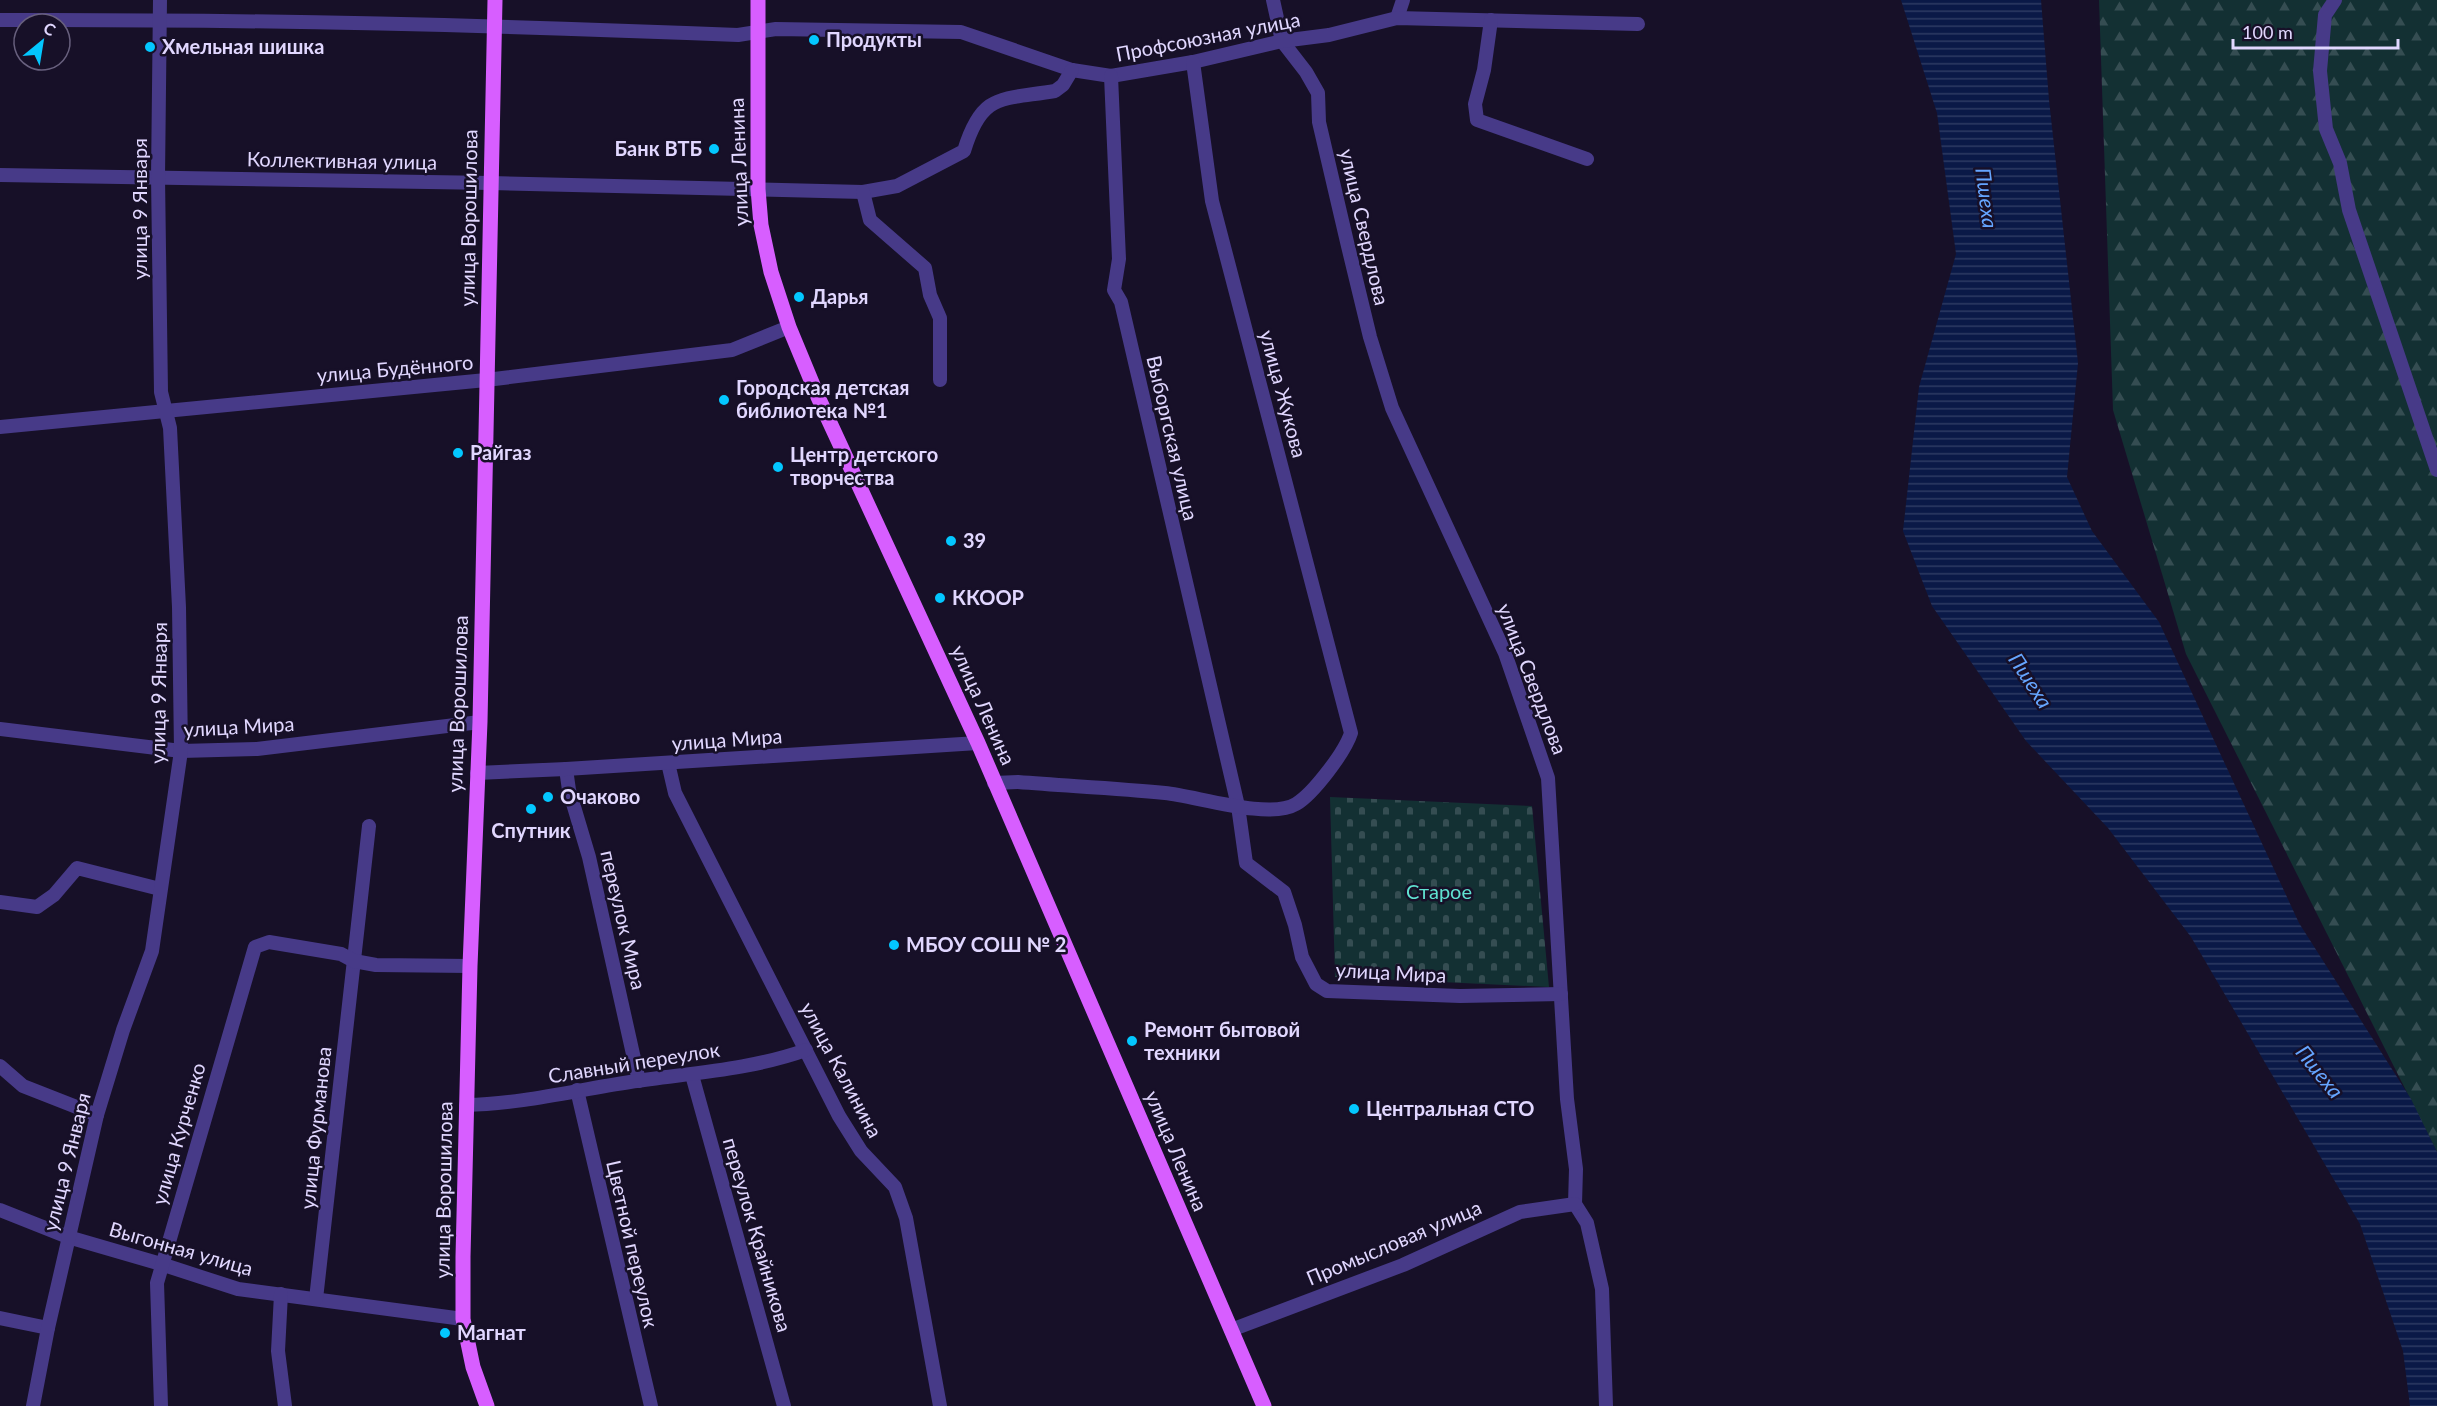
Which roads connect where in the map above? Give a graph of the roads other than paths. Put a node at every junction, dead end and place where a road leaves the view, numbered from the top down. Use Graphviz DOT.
graph roads {
  1 [pos="160,0"];
  2 [pos="495,0"];
  3 [pos="758,0"];
  4 [pos="1273,0"];
  5 [pos="1403,0"];
  6 [pos="2335,0"];
  7 [pos="1397,18"];
  8 [pos="0,20"];
  9 [pos="160,20"];
  10 [pos="1491,20"];
  11 [pos="1638,24"];
  12 [pos="494,25"];
  13 [pos="756,31"];
  14 [pos="1282,41"];
  15 [pos="1193,62"];
  16 [pos="1072,70"];
  17 [pos="1111,76"];
  18 [pos="1587,159"];
  19 [pos="0,175"];
  20 [pos="158,177"];
  21 [pos="491,183"];
  22 [pos="758,189"];
  23 [pos="863,192"];
  24 [pos="789,327"];
  25 [pos="486,380"];
  26 [pos="940,380"];
  27 [pos="165,410"];
  28 [pos="0,427"];
  29 [pos="2437,470"];
  30 [pos="480,722"];
  31 [pos="0,729"];
  32 [pos="978,743"];
  33 [pos="181,751"];
  34 [pos="668,763"];
  35 [pos="566,769"];
  36 [pos="477,773"];
  37 [pos="994,783"];
  38 [pos="1238,806"];
  39 [pos="369,826"];
  40 [pos="160,889"];
  41 [pos="0,902"];
  42 [pos="354,961"];
  43 [pos="470,966"];
  44 [pos="1561,994"];
  45 [pos="806,1050"];
  46 [pos="0,1066"];
  47 [pos="692,1075"];
  48 [pos="639,1081"];
  49 [pos="577,1090"];
  50 [pos="466,1104"];
  51 [pos="97,1115"];
  52 [pos="1575,1204"];
  53 [pos="0,1210"];
  54 [pos="68,1237"];
  55 [pos="161,1264"];
  56 [pos="281,1294"];
  57 [pos="316,1299"];
  58 [pos="0,1318"];
  59 [pos="463,1319"];
  60 [pos="48,1328"];
  61 [pos="1231,1330"];
  62 [pos="33,1406"];
  63 [pos="161,1406"];
  64 [pos="285,1406"];
  65 [pos="487,1406"];
  66 [pos="651,1406"];
  67 [pos="784,1406"];
  68 [pos="940,1406"];
  69 [pos="1264,1406"];
  70 [pos="1606,1406"];
  1 -- 9 [label="street, улица 9 Января"];
  2 -- 12 [label="main road, улица Ворошилова"];
  3 -- 13 [label="main road, улица Ленина"];
  4 -- 14 [label="street, улица Свердлова"];
  5 -- 7 [label="street"];
  6 -- 29 [label="street"];
  7 -- 10 [label="street, Профсоюзная улица"];
  7 -- 14 [label="street, Профсоюзная улица"];
  8 -- 9 [label="street, Профсоюзная улица"];
  9 -- 12 [label="street, Профсоюзная улица"];
  9 -- 20 [label="street, улица 9 Января"];
  10 -- 11 [label="street, Профсоюзная улица"];
  10 -- 18 [label="street"];
  12 -- 13 [label="street, Профсоюзная улица"];
  12 -- 21 [label="main road, улица Ворошилова"];
  13 -- 16 [label="street, Профсоюзная улица"];
  13 -- 22 [label="main road, улица Ленина"];
  14 -- 15 [label="street, Профсоюзная улица"];
  14 -- 44 [label="street, улица Свердлова"];
  15 -- 17 [label="street, Профсоюзная улица"];
  15 -- 38 [label="street, улица Жукова"];
  16 -- 17 [label="street, Профсоюзная улица"];
  16 -- 23 [label="street, Коллективная улица"];
  17 -- 38 [label="street, Выборгская улица"];
  19 -- 20 [label="street, Коллективная улица"];
  20 -- 21 [label="street, Коллективная улица"];
  20 -- 27 [label="street, улица 9 Января"];
  21 -- 22 [label="street, Коллективная улица"];
  21 -- 25 [label="main road, улица Ворошилова"];
  22 -- 23 [label="street, Коллективная улица"];
  22 -- 24 [label="main road, улица Ленина"];
  23 -- 26 [label="street"];
  24 -- 25 [label="street, улица Будённого"];
  24 -- 32 [label="main road, улица Ленина"];
  25 -- 27 [label="street, улица Будённого"];
  25 -- 30 [label="main road, улица Ворошилова"];
  27 -- 28 [label="street, улица Будённого"];
  27 -- 33 [label="street, улица 9 Января"];
  30 -- 33 [label="street, улица Мира"];
  30 -- 36 [label="main road, улица Ворошилова"];
  31 -- 33 [label="street, улица Мира"];
  32 -- 34 [label="street, улица Мира"];
  32 -- 37 [label="main road, улица Ленина"];
  33 -- 40 [label="street, улица 9 Января"];
  34 -- 35 [label="street, улица Мира"];
  34 -- 45 [label="street, улица Калинина"];
  35 -- 36 [label="street, улица Мира"];
  35 -- 48 [label="street, переулок Мира"];
  36 -- 43 [label="main road, улица Ворошилова"];
  37 -- 38 [label="street"];
  37 -- 61 [label="main road, улица Ленина"];
  38 -- 44 [label="street, улица Мира"];
  39 -- 42 [label="street, улица Фурманова"];
  40 -- 41 [label="street"];
  40 -- 51 [label="street, улица 9 Января"];
  42 -- 43 [label="street"];
  42 -- 55 [label="street, улица Курченко"];
  42 -- 57 [label="street, улица Фурманова"];
  43 -- 50 [label="main road, улица Ворошилова"];
  44 -- 52 [label="street, улица Свердлова"];
  45 -- 47 [label="street, Славный переулок"];
  45 -- 68 [label="street, улица Калинина"];
  46 -- 51 [label="street"];
  47 -- 48 [label="street, Славный переулок"];
  47 -- 67 [label="street, переулок Крайникова"];
  48 -- 49 [label="street, Славный переулок"];
  49 -- 50 [label="street, Славный переулок"];
  49 -- 66 [label="street, Цветной переулок"];
  50 -- 59 [label="main road, улица Ворошилова"];
  51 -- 54 [label="street, улица 9 Января"];
  52 -- 61 [label="street, Промысловая улица"];
  52 -- 70 [label="street, улица Свердлова"];
  53 -- 54 [label="street, Выгонная улица"];
  54 -- 55 [label="street, Выгонная улица"];
  54 -- 60 [label="street, улица 9 Января"];
  55 -- 56 [label="street, Выгонная улица"];
  55 -- 63 [label="street, улица Курченко"];
  56 -- 57 [label="street, Выгонная улица"];
  56 -- 64 [label="street"];
  57 -- 59 [label="street, Выгонная улица"];
  58 -- 60 [label="street"];
  59 -- 65 [label="main road, улица Ворошилова"];
  60 -- 62 [label="street, улица 9 Января"];
  61 -- 69 [label="main road, улица Ленина"];
}
